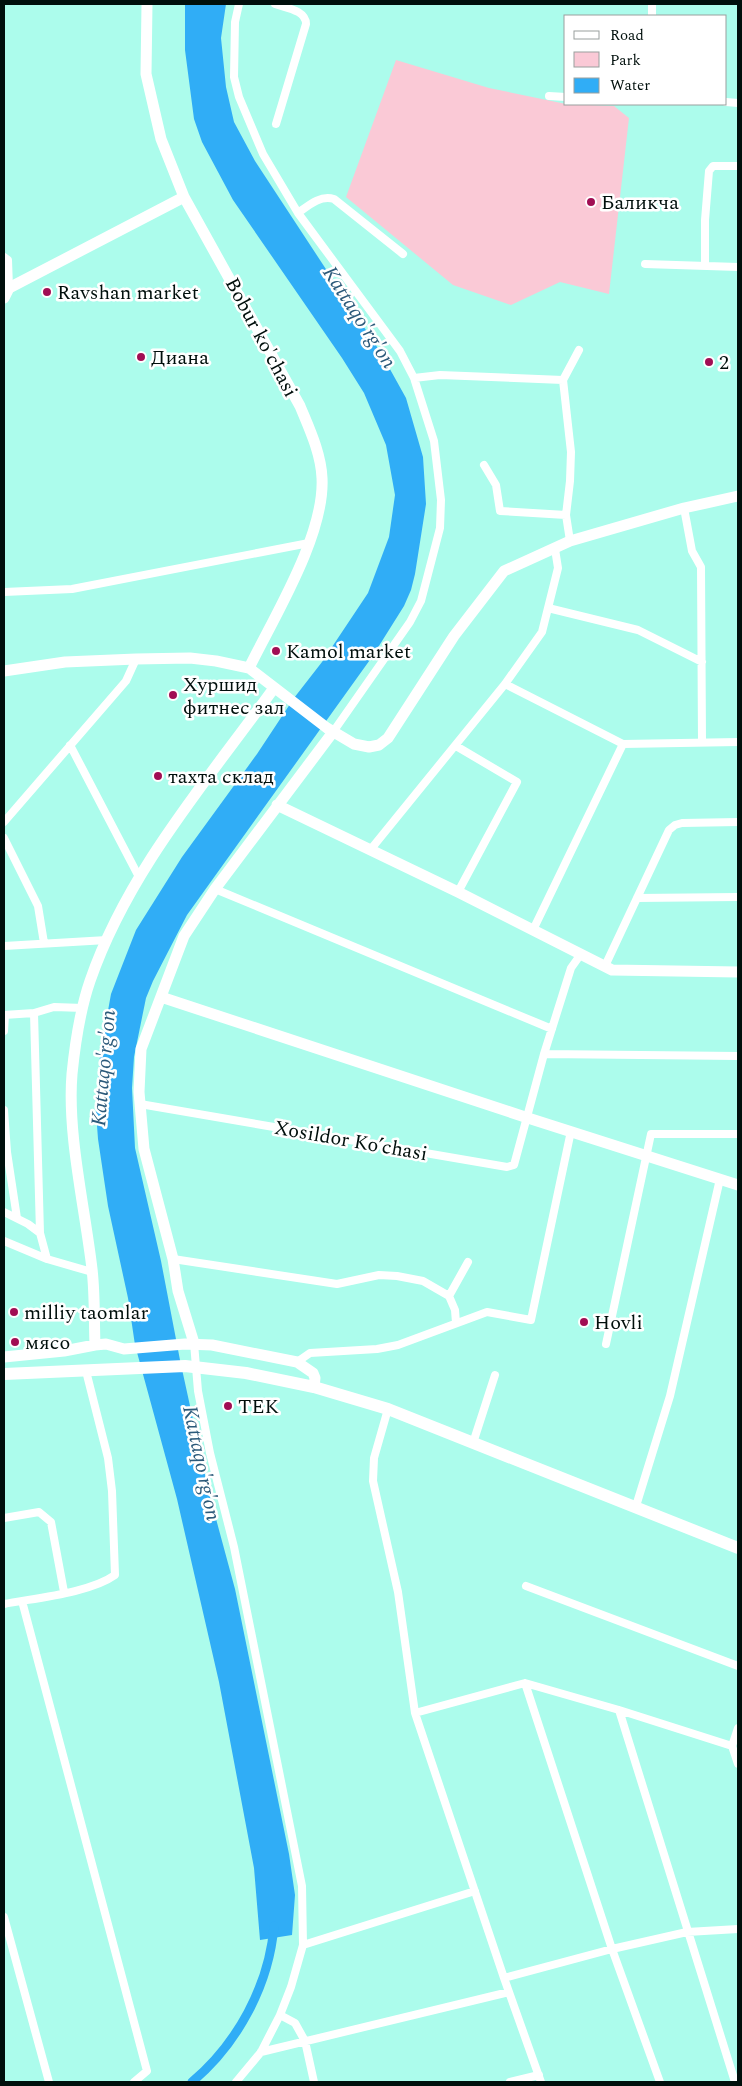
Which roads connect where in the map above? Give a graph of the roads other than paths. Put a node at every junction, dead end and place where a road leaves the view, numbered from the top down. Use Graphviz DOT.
graph roads {
  1 [pos="147,4"];
  2 [pos="239,4"];
  3 [pos="275,4"];
  4 [pos="549,96"];
  5 [pos="564,97"];
  6 [pos="276,124"];
  7 [pos="738,166"];
  8 [pos="184,197"];
  9 [pos="298,212"];
  10 [pos="403,254"];
  11 [pos="4,257"];
  12 [pos="645,264"];
  13 [pos="705,266"];
  14 [pos="738,267"];
  15 [pos="6,293"];
  16 [pos="579,350"];
  17 [pos="414,378"];
  18 [pos="563,380"];
  19 [pos="484,465"];
  20 [pos="738,496"];
  21 [pos="684,508"];
  22 [pos="566,515"];
  23 [pos="570,541"];
  24 [pos="309,543"];
  25 [pos="555,549"];
  26 [pos="4,592"];
  27 [pos="548,608"];
  28 [pos="136,658"];
  29 [pos="702,662"];
  30 [pos="249,668"];
  31 [pos="4,671"];
  32 [pos="505,684"];
  33 [pos="274,688"];
  34 [pos="330,730"];
  35 [pos="702,742"];
  36 [pos="738,742"];
  37 [pos="623,744"];
  38 [pos="70,745"];
  39 [pos="456,746"];
  40 [pos="277,805"];
  41 [pos="4,822"];
  42 [pos="738,822"];
  43 [pos="4,838"];
  44 [pos="371,849"];
  45 [pos="139,878"];
  46 [pos="215,889"];
  47 [pos="458,892"];
  48 [pos="738,897"];
  49 [pos="638,898"];
  50 [pos="533,930"];
  51 [pos="107,940"];
  52 [pos="44,943"];
  53 [pos="4,946"];
  54 [pos="581,954"];
  55 [pos="605,966"];
  56 [pos="738,972"];
  57 [pos="160,997"];
  58 [pos="83,1008"];
  59 [pos="34,1013"];
  60 [pos="4,1015"];
  61 [pos="552,1029"];
  62 [pos="4,1031"];
  63 [pos="544,1054"];
  64 [pos="738,1056"];
  65 [pos="140,1104"];
  66 [pos="4,1110"];
  67 [pos="528,1118"];
  68 [pos="571,1131"];
  69 [pos="738,1134"];
  70 [pos="648,1155"];
  71 [pos="720,1179"];
  72 [pos="7,1181"];
  73 [pos="738,1185"];
  74 [pos="4,1212"];
  75 [pos="17,1218"];
  76 [pos="40,1233"];
  77 [pos="4,1241"];
  78 [pos="47,1259"];
  79 [pos="173,1259"];
  80 [pos="468,1262"];
  81 [pos="92,1272"];
  82 [pos="449,1296"];
  83 [pos="456,1323"];
  84 [pos="190,1343"];
  85 [pos="606,1344"];
  86 [pos="95,1345"];
  87 [pos="4,1357"];
  88 [pos="296,1362"];
  89 [pos="86,1371"];
  90 [pos="4,1374"];
  91 [pos="495,1375"];
  92 [pos="314,1387"];
  93 [pos="388,1409"];
  94 [pos="473,1443"];
  95 [pos="636,1506"];
  96 [pos="4,1518"];
  97 [pos="738,1548"];
  98 [pos="526,1586"];
  99 [pos="64,1592"];
  100 [pos="22,1601"];
  101 [pos="4,1604"];
  102 [pos="738,1666"];
  103 [pos="525,1683"];
  104 [pos="619,1710"];
  105 [pos="415,1713"];
  106 [pos="738,1728"];
  107 [pos="732,1746"];
  108 [pos="738,1764"];
  109 [pos="475,1891"];
  110 [pos="4,1917"];
  111 [pos="738,1929"];
  112 [pos="687,1932"];
  113 [pos="303,1946"];
  114 [pos="612,1949"];
  115 [pos="504,1978"];
  116 [pos="509,1992"];
  117 [pos="280,2016"];
  118 [pos="305,2041"];
  119 [pos="261,2052"];
  120 [pos="540,2078"];
  121 [pos="49,2082"];
  122 [pos="134,2082"];
  123 [pos="236,2082"];
  124 [pos="314,2082"];
  125 [pos="510,2082"];
  126 [pos="660,2082"];
  127 [pos="734,2082"];
  1 -- 8 [label="street, Bobur ko'chasi"];
  2 -- 9 [label="street"];
  3 -- 6 [label="street"];
  4 -- 5 [label="street"];
  7 -- 13 [label="street"];
  8 -- 15 [label="street"];
  8 -- 24 [label="street, Bobur ko'chasi"];
  9 -- 10 [label="street"];
  9 -- 17 [label="street"];
  11 -- 15 [label="street"];
  12 -- 13 [label="street"];
  13 -- 14 [label="street"];
  16 -- 18 [label="street"];
  17 -- 18 [label="street"];
  17 -- 34 [label="street"];
  18 -- 22 [label="street"];
  19 -- 22 [label="street"];
  20 -- 21 [label="street"];
  21 -- 23 [label="street"];
  21 -- 29 [label="street"];
  22 -- 23 [label="street"];
  23 -- 25 [label="street"];
  24 -- 26 [label="street"];
  24 -- 30 [label="street, Bobur ko'chasi"];
  25 -- 27 [label="street"];
  25 -- 34 [label="street"];
  27 -- 29 [label="street"];
  27 -- 32 [label="street"];
  28 -- 30 [label="street"];
  28 -- 31 [label="street"];
  28 -- 38 [label="street"];
  29 -- 35 [label="street"];
  30 -- 33 [label="street"];
  32 -- 37 [label="street"];
  32 -- 39 [label="street"];
  33 -- 34 [label="street"];
  33 -- 45 [label="street"];
  34 -- 40 [label="street"];
  35 -- 36 [label="street"];
  35 -- 37 [label="street"];
  37 -- 50 [label="street"];
  38 -- 41 [label="street"];
  38 -- 45 [label="street"];
  39 -- 44 [label="street"];
  39 -- 47 [label="street"];
  40 -- 44 [label="street"];
  40 -- 46 [label="street"];
  42 -- 49 [label="street"];
  43 -- 52 [label="street"];
  44 -- 47 [label="street"];
  45 -- 51 [label="street"];
  46 -- 57 [label="street"];
  46 -- 61 [label="street"];
  47 -- 50 [label="street"];
  48 -- 49 [label="street"];
  49 -- 55 [label="street"];
  50 -- 54 [label="street"];
  51 -- 52 [label="street"];
  51 -- 58 [label="street"];
  52 -- 53 [label="street"];
  54 -- 55 [label="street"];
  54 -- 61 [label="street"];
  55 -- 56 [label="street"];
  57 -- 65 [label="street"];
  57 -- 67 [label="street"];
  58 -- 59 [label="street"];
  58 -- 81 [label="street"];
  59 -- 60 [label="street"];
  59 -- 76 [label="street"];
  60 -- 62 [label="street"];
  61 -- 63 [label="street"];
  63 -- 64 [label="street"];
  63 -- 67 [label="street"];
  65 -- 67 [label="street, Xosildor Ko’chasi"];
  65 -- 79 [label="street"];
  66 -- 72 [label="street"];
  67 -- 68 [label="street"];
  68 -- 70 [label="street"];
  68 -- 83 [label="street"];
  69 -- 70 [label="street"];
  70 -- 71 [label="street"];
  70 -- 85 [label="street"];
  71 -- 73 [label="street"];
  71 -- 95 [label="street"];
  72 -- 75 [label="street"];
  74 -- 75 [label="street"];
  75 -- 76 [label="street"];
  76 -- 78 [label="street"];
  77 -- 78 [label="street"];
  78 -- 81 [label="street"];
  79 -- 82 [label="street"];
  79 -- 84 [label="street"];
  80 -- 82 [label="street"];
  81 -- 86 [label="street"];
  82 -- 83 [label="street"];
  83 -- 88 [label="street"];
  84 -- 86 [label="street"];
  84 -- 88 [label="street"];
  84 -- 113 [label="street"];
  86 -- 87 [label="street"];
  88 -- 92 [label="street"];
  89 -- 90 [label="main road"];
  89 -- 92 [label="main road"];
  89 -- 99 [label="street"];
  91 -- 94 [label="street"];
  92 -- 93 [label="main road"];
  93 -- 94 [label="main road"];
  93 -- 105 [label="street"];
  94 -- 95 [label="main road"];
  95 -- 97 [label="main road"];
  96 -- 99 [label="street"];
  98 -- 102 [label="street"];
  99 -- 100 [label="street"];
  100 -- 101 [label="street"];
  100 -- 122 [label="street"];
  103 -- 104 [label="street"];
  103 -- 105 [label="street"];
  103 -- 114 [label="street"];
  104 -- 107 [label="street"];
  104 -- 112 [label="street"];
  105 -- 109 [label="street"];
  106 -- 107 [label="street"];
  107 -- 108 [label="street"];
  109 -- 113 [label="street"];
  109 -- 115 [label="street"];
  110 -- 121 [label="street"];
  111 -- 112 [label="street"];
  112 -- 114 [label="street"];
  112 -- 127 [label="street"];
  113 -- 117 [label="street"];
  114 -- 115 [label="street"];
  114 -- 126 [label="street"];
  115 -- 116 [label="street"];
  116 -- 118 [label="street"];
  116 -- 120 [label="street"];
  117 -- 118 [label="street"];
  117 -- 119 [label="street"];
  118 -- 119 [label="street"];
  118 -- 124 [label="street"];
  119 -- 123 [label="street"];
  120 -- 125 [label="street"];
}
